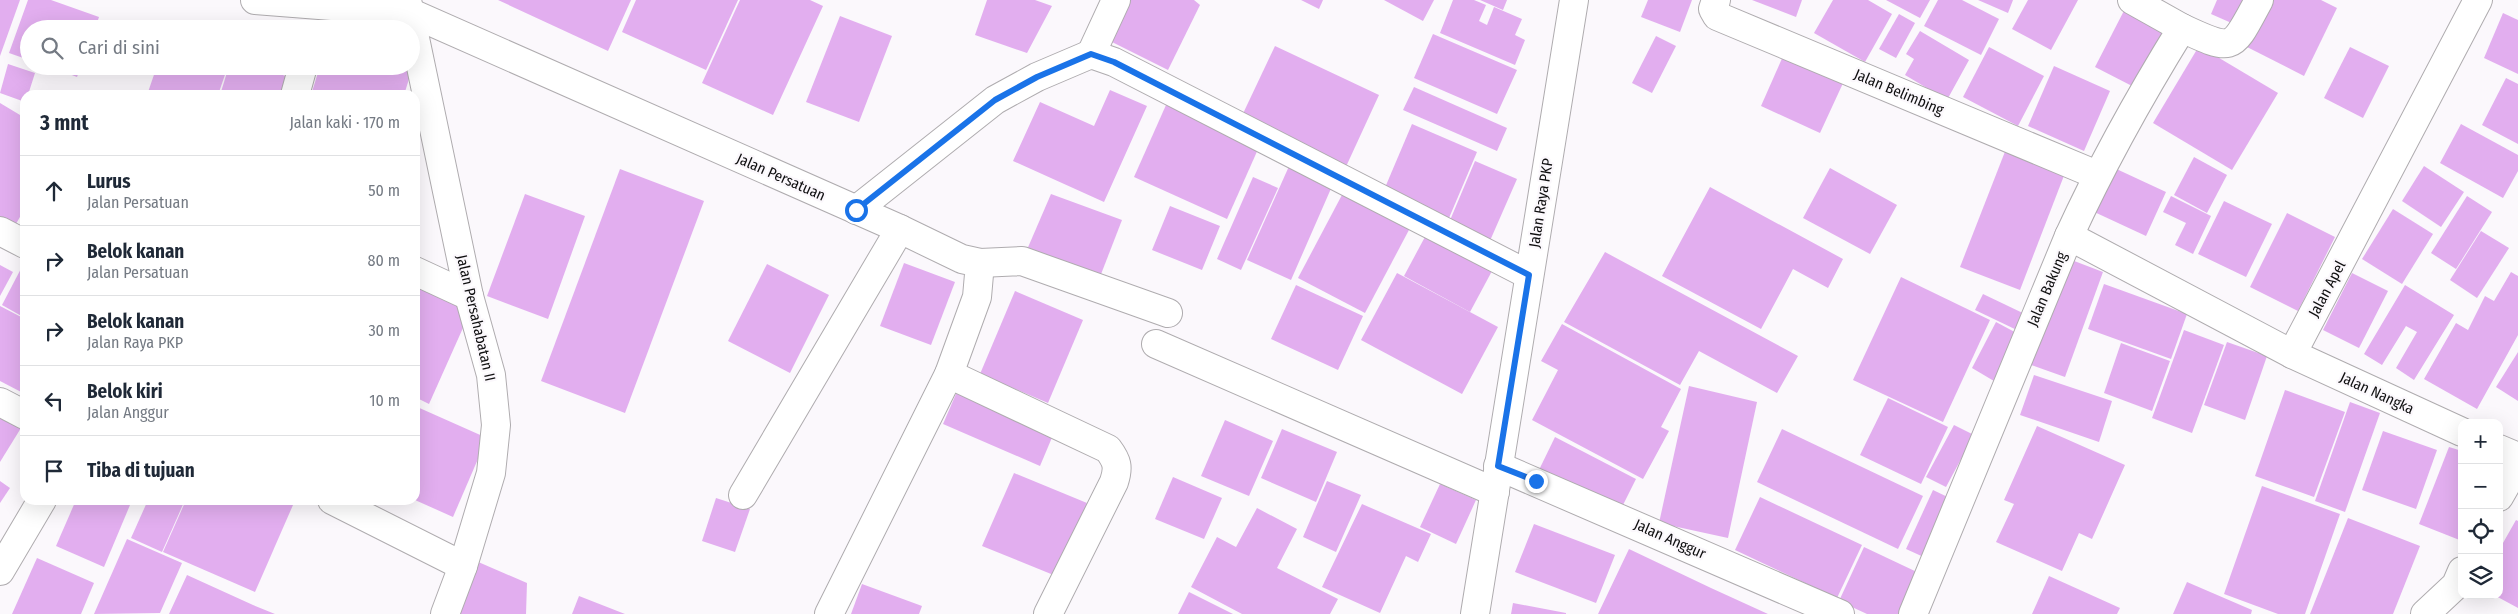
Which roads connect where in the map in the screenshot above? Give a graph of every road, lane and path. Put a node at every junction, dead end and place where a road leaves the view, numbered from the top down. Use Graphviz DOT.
graph roads {
  1 [pos="255,0"];
  2 [pos="1116,0"];
  3 [pos="1574,0"];
  4 [pos="1716,0"];
  5 [pos="2132,0"];
  6 [pos="2259,0"];
  7 [pos="2478,0"];
  8 [pos="408,6"];
  9 [pos="316,18"];
  10 [pos="412,20"];
  11 [pos="2182,28"];
  12 [pos="420,53"];
  13 [pos="1091,54"];
  14 [pos="301,75"];
  15 [pos="296,90"];
  16 [pos="2098,175"];
  17 [pos="856,210"];
  18 [pos="900,229"];
  19 [pos="0,231"];
  20 [pos="2070,236"];
  21 [pos="20,241"];
  22 [pos="980,263"];
  23 [pos="420,273"];
  24 [pos="1529,275"];
  25 [pos="470,296"];
  26 [pos="1168,313"];
  27 [pos="1156,344"];
  28 [pos="2292,354"];
  29 [pos="949,374"];
  30 [pos="0,402"];
  31 [pos="20,412"];
  32 [pos="2458,430"];
  33 [pos="2503,451"];
  34 [pos="2518,458"];
  35 [pos="2518,464"];
  36 [pos="1497,479"];
  37 [pos="2503,490"];
  38 [pos="743,495"];
  39 [pos="39,505"];
  40 [pos="342,505"];
  41 [pos="463,566"];
  42 [pos="0,571"];
  43 [pos="2458,580"];
  44 [pos="445,614"];
  45 [pos="830,614"];
  46 [pos="1048,614"];
  47 [pos="1475,614"];
  48 [pos="1840,614"];
  49 [pos="1913,614"];
  50 [pos="2426,614"];
  1 -- 9 [label="street"];
  2 -- 13 [label="street"];
  3 -- 24 [label="street, Jalan Raya PKP"];
  4 -- 16 [label="street, Jalan Belimbing"];
  5 -- 11 [label="street"];
  6 -- 11 [label="street"];
  7 -- 28 [label="street, Jalan Apel"];
  8 -- 9 [label="street"];
  8 -- 10 [label="street, Jalan Persahabatan II"];
  8 -- 17 [label="street, Jalan Persatuan"];
  11 -- 16 [label="street, Jalan Bakung"];
  12 -- 25 [label="street, Jalan Persahabatan II"];
  13 -- 17 [label="street"];
  13 -- 24 [label="street"];
  14 -- 15 [label="street"];
  16 -- 20 [label="street, Jalan Bakung"];
  17 -- 18 [label="street, Jalan Persatuan"];
  18 -- 22 [label="street, Jalan Persatuan"];
  18 -- 38 [label="street"];
  19 -- 21 [label="street"];
  20 -- 28 [label="street"];
  20 -- 49 [label="street, Jalan Bakung"];
  22 -- 26 [label="street, Jalan Persatuan"];
  22 -- 29 [label="street"];
  23 -- 25 [label="street"];
  24 -- 36 [label="street, Jalan Raya PKP"];
  25 -- 41 [label="street, Jalan Persahabatan II"];
  27 -- 36 [label="street, Jalan Anggur"];
  28 -- 32 [label="street, Jalan Nangka"];
  29 -- 45 [label="street"];
  29 -- 46 [label="street"];
  30 -- 31 [label="street"];
  33 -- 34 [label="street"];
  35 -- 37 [label="street"];
  36 -- 47 [label="street, Jalan Raya PKP"];
  36 -- 48 [label="street, Jalan Anggur"];
  39 -- 42 [label="street"];
  40 -- 41 [label="street"];
  41 -- 44 [label="street, Jalan Persahabatan II"];
  43 -- 50 [label="street"];
}
